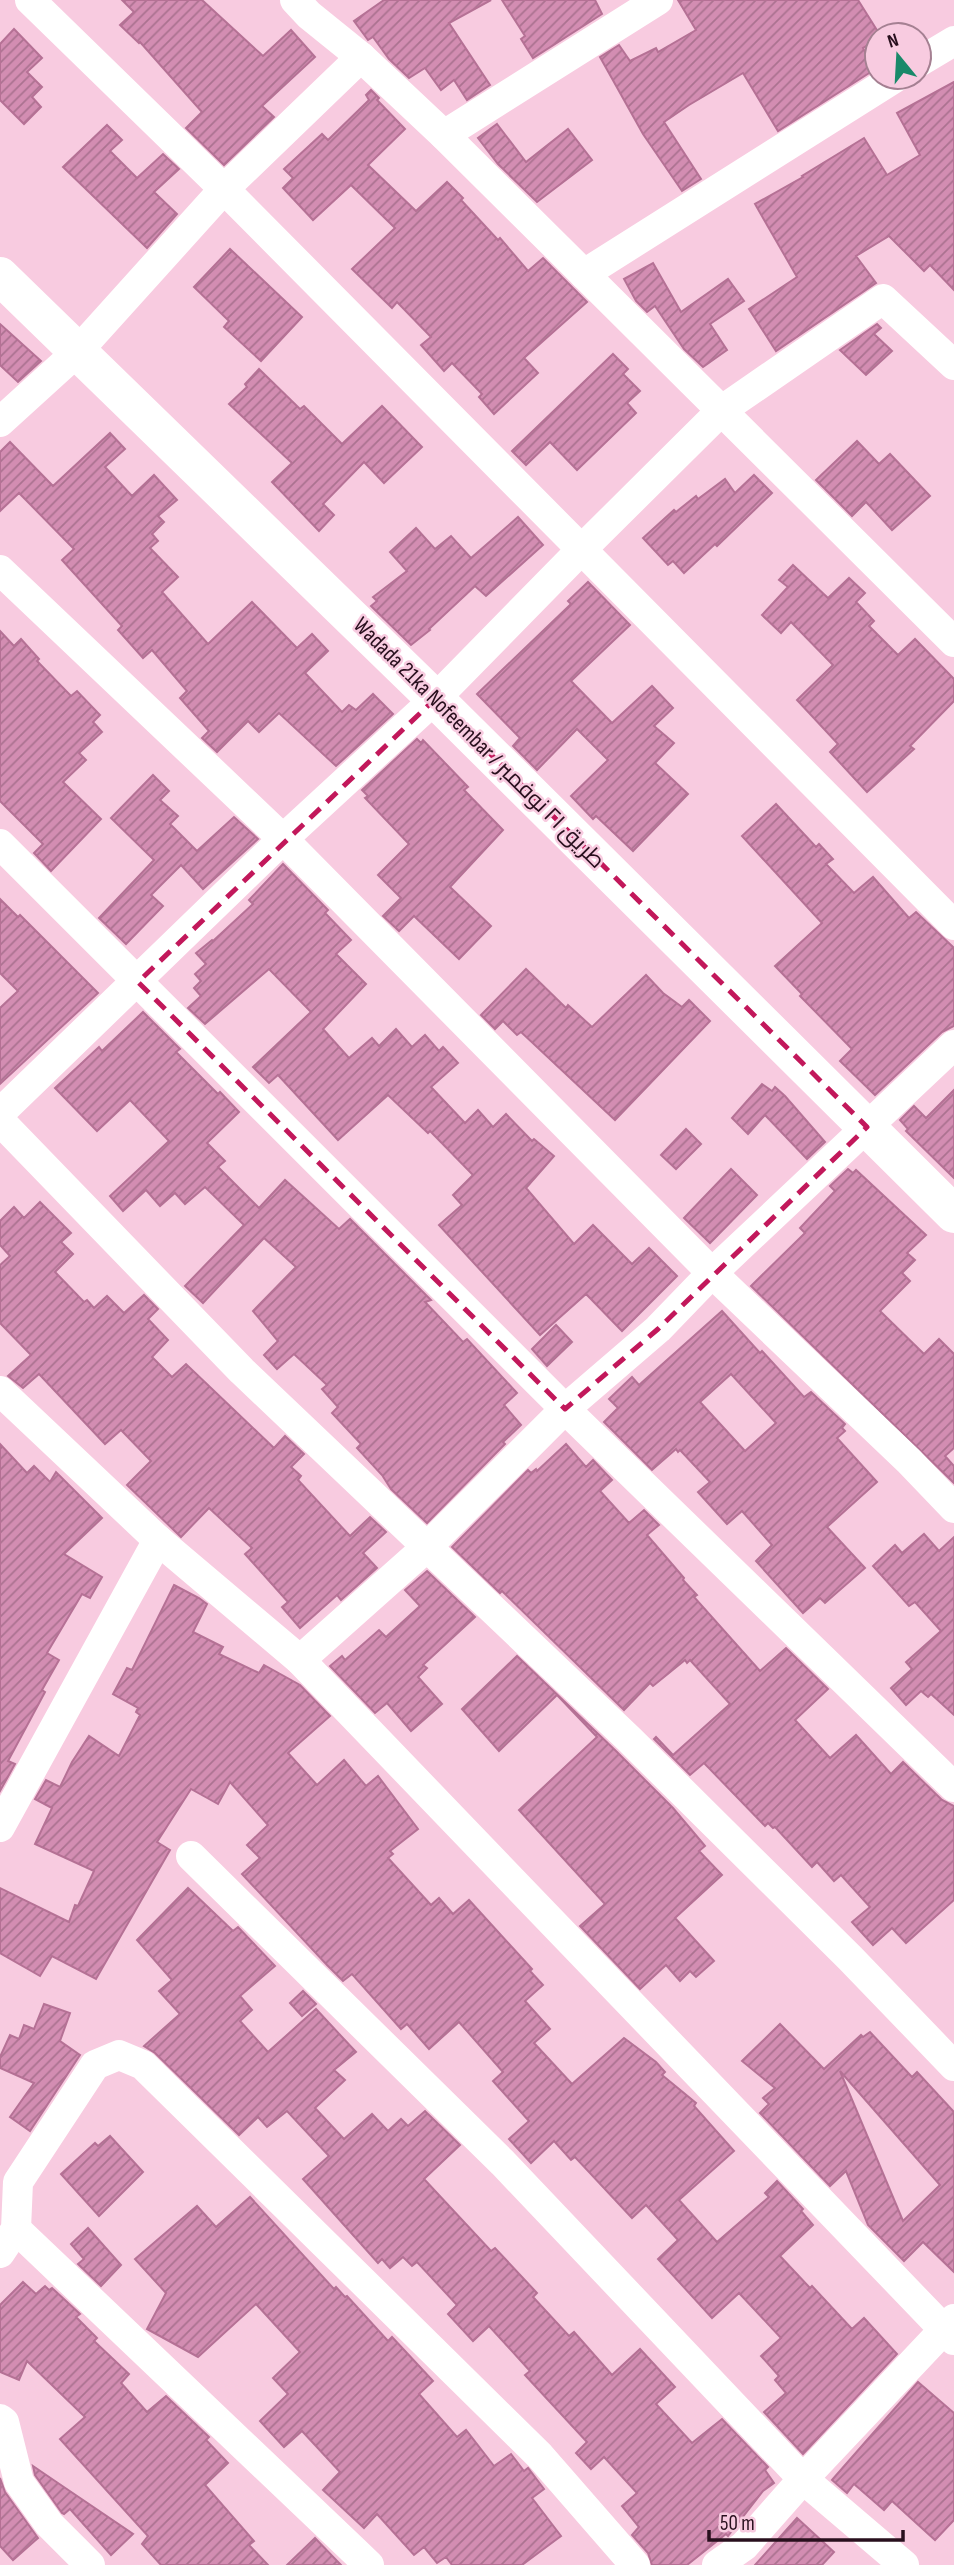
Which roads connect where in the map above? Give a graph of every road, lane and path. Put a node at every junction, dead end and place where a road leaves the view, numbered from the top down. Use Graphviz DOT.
graph roads {
  1 [pos="30,0"];
  2 [pos="295,0"];
  3 [pos="658,0"];
  4 [pos="954,41"];
  5 [pos="933,54"];
  6 [pos="361,57"];
  7 [pos="874,91"];
  8 [pos="444,135"];
  9 [pos="224,189"];
  10 [pos="584,274"];
  11 [pos="0,276"];
  12 [pos="78,352"];
  13 [pos="954,365"];
  14 [pos="722,410"];
  15 [pos="0,422"];
  16 [pos="582,549"];
  17 [pos="0,569"];
  18 [pos="954,642"];
  19 [pos="435,699"];
  20 [pos="283,839"];
  21 [pos="0,844"];
  22 [pos="954,925"];
  23 [pos="138,982"];
  24 [pos="954,1045"];
  25 [pos="0,1113"];
  26 [pos="0,1121"];
  27 [pos="867,1127"];
  28 [pos="954,1214"];
  29 [pos="712,1273"];
  30 [pos="0,1391"];
  31 [pos="565,1409"];
  32 [pos="954,1508"];
  33 [pos="158,1540"];
  34 [pos="428,1546"];
  35 [pos="300,1660"];
  36 [pos="954,1787"];
  37 [pos="0,1827"];
  38 [pos="191,1856"];
  39 [pos="954,2066"];
  40 [pos="9,2175"];
  41 [pos="8,2241"];
  42 [pos="950,2330"];
  43 [pos="0,2418"];
  44 [pos="803,2479"];
  45 [pos="90,2565"];
  46 [pos="369,2565"];
  47 [pos="635,2565"];
  48 [pos="717,2565"];
  49 [pos="904,2565"];
  1 -- 9 [label="street"];
  2 -- 6 [label="street"];
  3 -- 8 [label="street"];
  4 -- 5 [label="street"];
  6 -- 8 [label="street"];
  6 -- 9 [label="street"];
  7 -- 10 [label="street"];
  8 -- 10 [label="street"];
  9 -- 12 [label="street"];
  9 -- 16 [label="street"];
  10 -- 14 [label="street"];
  11 -- 12 [label="street, Wadada 21ka Nofeembar / طريق ٢١ نوفمبر"];
  12 -- 15 [label="street"];
  12 -- 19 [label="street, Wadada 21ka Nofeembar / طريق ٢١ نوفمبر"];
  13 -- 14 [label="street"];
  14 -- 16 [label="street"];
  14 -- 18 [label="street"];
  16 -- 19 [label="street"];
  16 -- 22 [label="street"];
  17 -- 20 [label="street"];
  19 -- 20 [label="street"];
  19 -- 27 [label="street, Wadada 21ka Nofeembar / طريق ٢١ نوفمبر"];
  20 -- 23 [label="street"];
  20 -- 29 [label="street"];
  21 -- 23 [label="street"];
  23 -- 25 [label="street"];
  23 -- 31 [label="street"];
  24 -- 27 [label="street"];
  26 -- 34 [label="street"];
  27 -- 28 [label="street, Wadada 21ka Nofeembar / طريق ٢١ نوفمبر"];
  27 -- 29 [label="street"];
  29 -- 31 [label="street"];
  29 -- 32 [label="street"];
  30 -- 33 [label="street"];
  31 -- 34 [label="street"];
  31 -- 36 [label="street"];
  33 -- 35 [label="street"];
  33 -- 37 [label="street"];
  34 -- 35 [label="street"];
  34 -- 39 [label="street"];
  35 -- 42 [label="street"];
  38 -- 44 [label="street"];
  40 -- 41 [label="street"];
  40 -- 47 [label="street"];
  41 -- 46 [label="street"];
  42 -- 44 [label="street"];
  43 -- 45 [label="street"];
  44 -- 48 [label="street"];
  44 -- 49 [label="street"];
}
